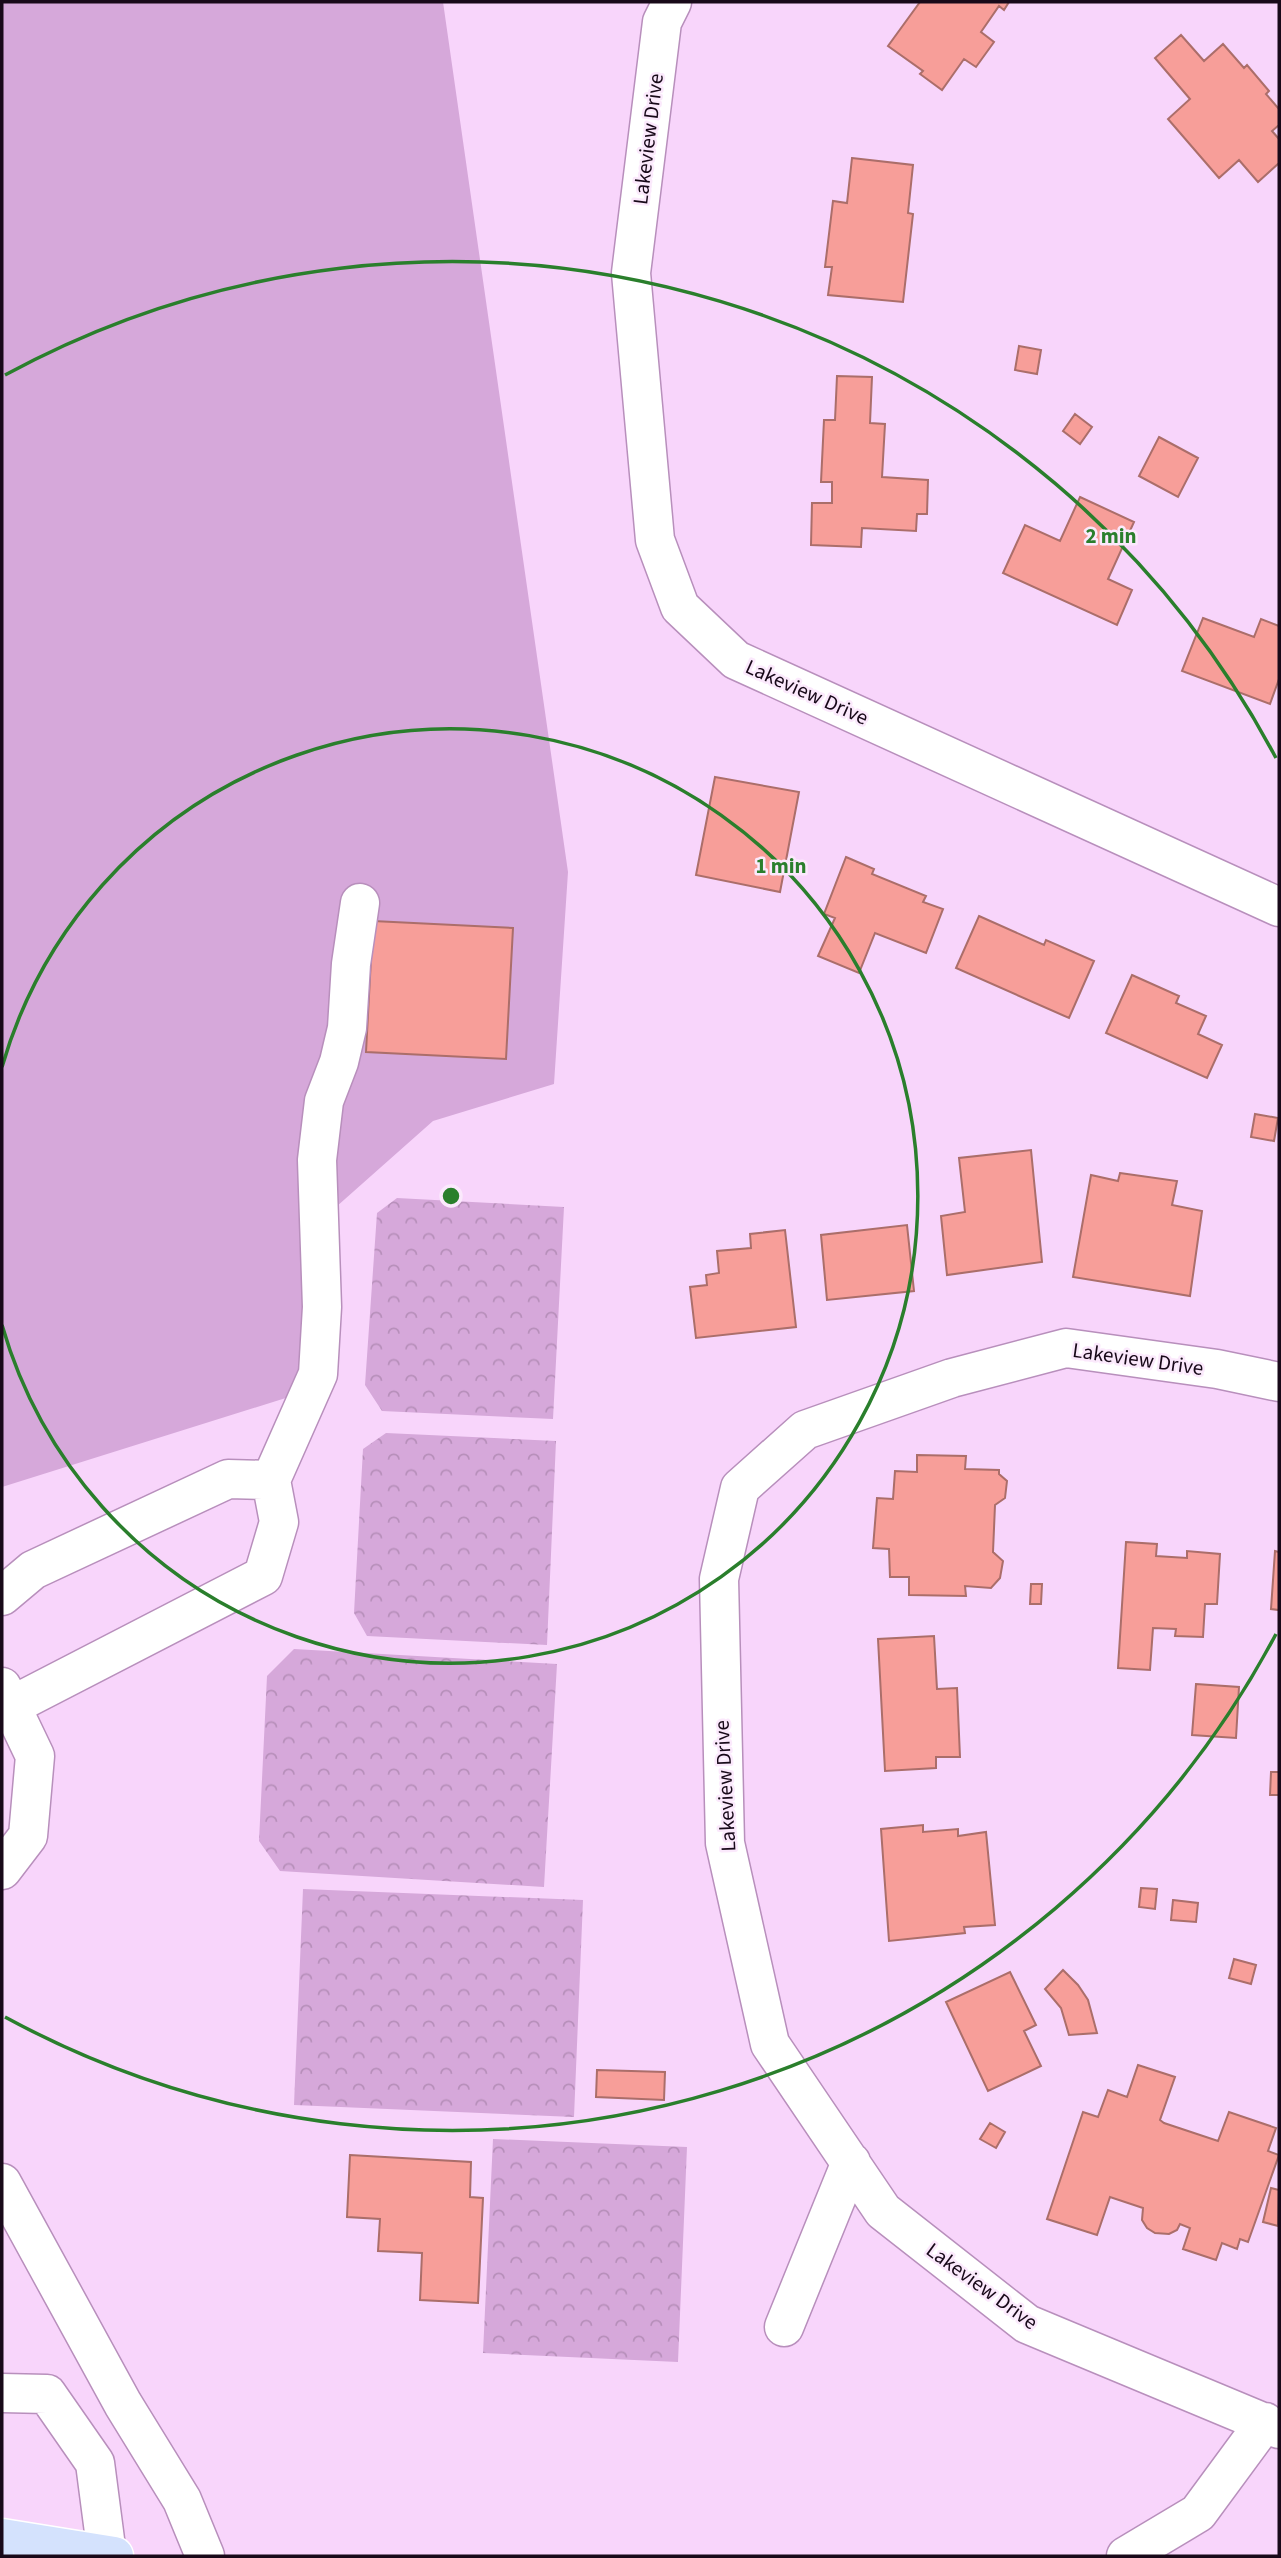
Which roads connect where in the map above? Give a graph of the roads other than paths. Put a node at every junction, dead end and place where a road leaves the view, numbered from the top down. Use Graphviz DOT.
graph roads {
  1 [pos="672,2"];
  2 [pos="360,904"];
  3 [pos="1279,907"];
  4 [pos="1279,1382"];
  5 [pos="271,1480"];
  6 [pos="2,1596"];
  7 [pos="6,1697"];
  8 [pos="2,1870"];
  9 [pos="851,2162"];
  10 [pos="2,2183"];
  11 [pos="784,2327"];
  12 [pos="2,2393"];
  13 [pos="1272,2426"];
  14 [pos="2,2538"];
  15 [pos="111,2556"];
  16 [pos="205,2556"];
  17 [pos="1126,2556"];
  1 -- 3 [label="street, Lakeview Drive"];
  2 -- 5 [label="street"];
  4 -- 9 [label="street, Lakeview Drive"];
  5 -- 6 [label="street"];
  5 -- 7 [label="street"];
  7 -- 8 [label="street"];
  9 -- 11 [label="street"];
  9 -- 13 [label="street, Lakeview Drive"];
  10 -- 16 [label="street"];
  12 -- 15 [label="street"];
  13 -- 17 [label="street"];
  14 -- 15 [label="main road"];
}
